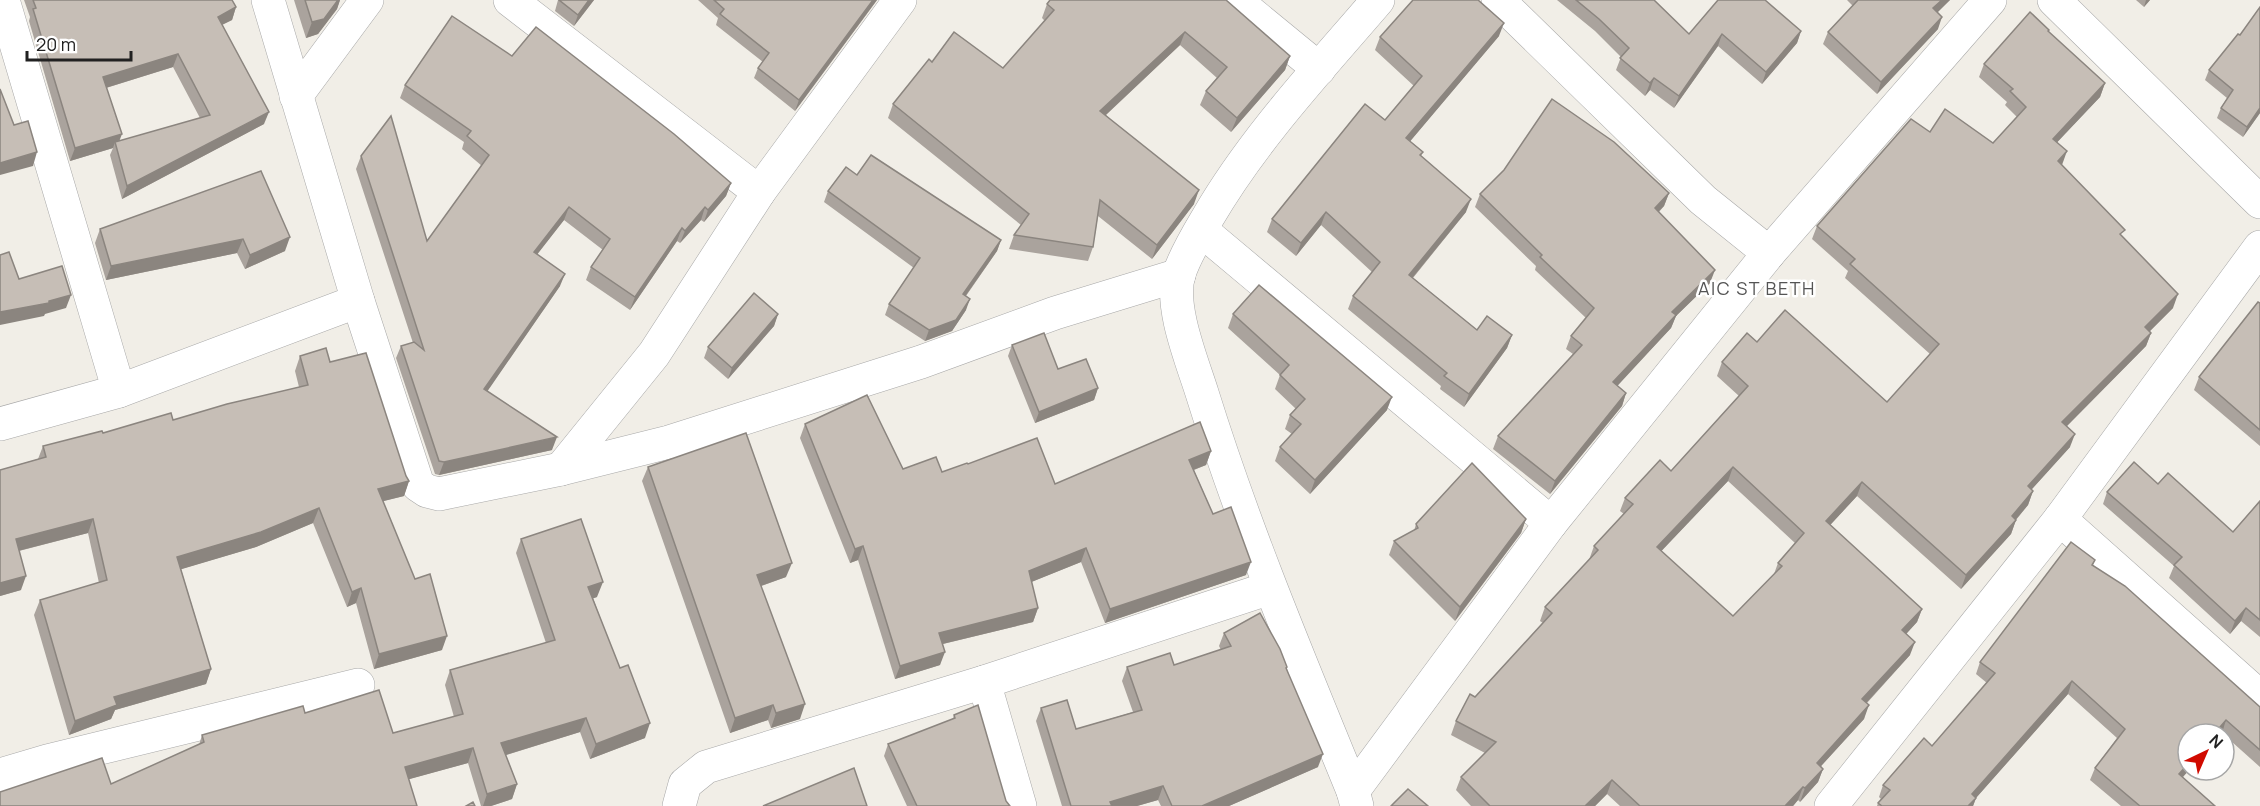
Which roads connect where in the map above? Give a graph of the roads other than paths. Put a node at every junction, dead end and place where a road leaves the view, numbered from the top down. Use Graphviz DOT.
graph roads {
  1 [pos="3,0"];
  2 [pos="268,0"];
  3 [pos="367,0"];
  4 [pos="510,0"];
  5 [pos="900,0"];
  6 [pos="1235,0"];
  7 [pos="1378,0"];
  8 [pos="1498,0"];
  9 [pos="1990,0"];
  10 [pos="2054,0"];
  11 [pos="1319,69"];
  12 [pos="296,96"];
  13 [pos="759,192"];
  14 [pos="2260,202"];
  15 [pos="1201,230"];
  16 [pos="2260,247"];
  17 [pos="1769,253"];
  18 [pos="1179,275"];
  19 [pos="358,301"];
  20 [pos="119,391"];
  21 [pos="0,424"];
  22 [pos="561,469"];
  23 [pos="2060,519"];
  24 [pos="1551,523"];
  25 [pos="1270,588"];
  26 [pos="984,682"];
  27 [pos="358,685"];
  28 [pos="2260,697"];
  29 [pos="0,775"];
  30 [pos="1355,798"];
  31 [pos="1846,800"];
  32 [pos="679,806"];
  33 [pos="1020,806"];
  1 -- 20 [label="street"];
  2 -- 12 [label="street"];
  3 -- 12 [label="street"];
  4 -- 13 [label="street"];
  5 -- 13 [label="street"];
  6 -- 11 [label="street"];
  7 -- 11 [label="street"];
  8 -- 17 [label="street"];
  9 -- 17 [label="street"];
  10 -- 14 [label="street"];
  11 -- 15 [label="street"];
  12 -- 19 [label="street"];
  13 -- 22 [label="street"];
  15 -- 18 [label="street"];
  15 -- 24 [label="street"];
  16 -- 23 [label="street"];
  17 -- 24 [label="street"];
  18 -- 22 [label="street"];
  18 -- 25 [label="street"];
  19 -- 20 [label="street"];
  19 -- 22 [label="street"];
  20 -- 21 [label="street"];
  23 -- 28 [label="street"];
  23 -- 31 [label="street"];
  24 -- 30 [label="street"];
  25 -- 26 [label="street"];
  25 -- 30 [label="street"];
  26 -- 32 [label="street"];
  26 -- 33 [label="street"];
  27 -- 29 [label="street"];
}
